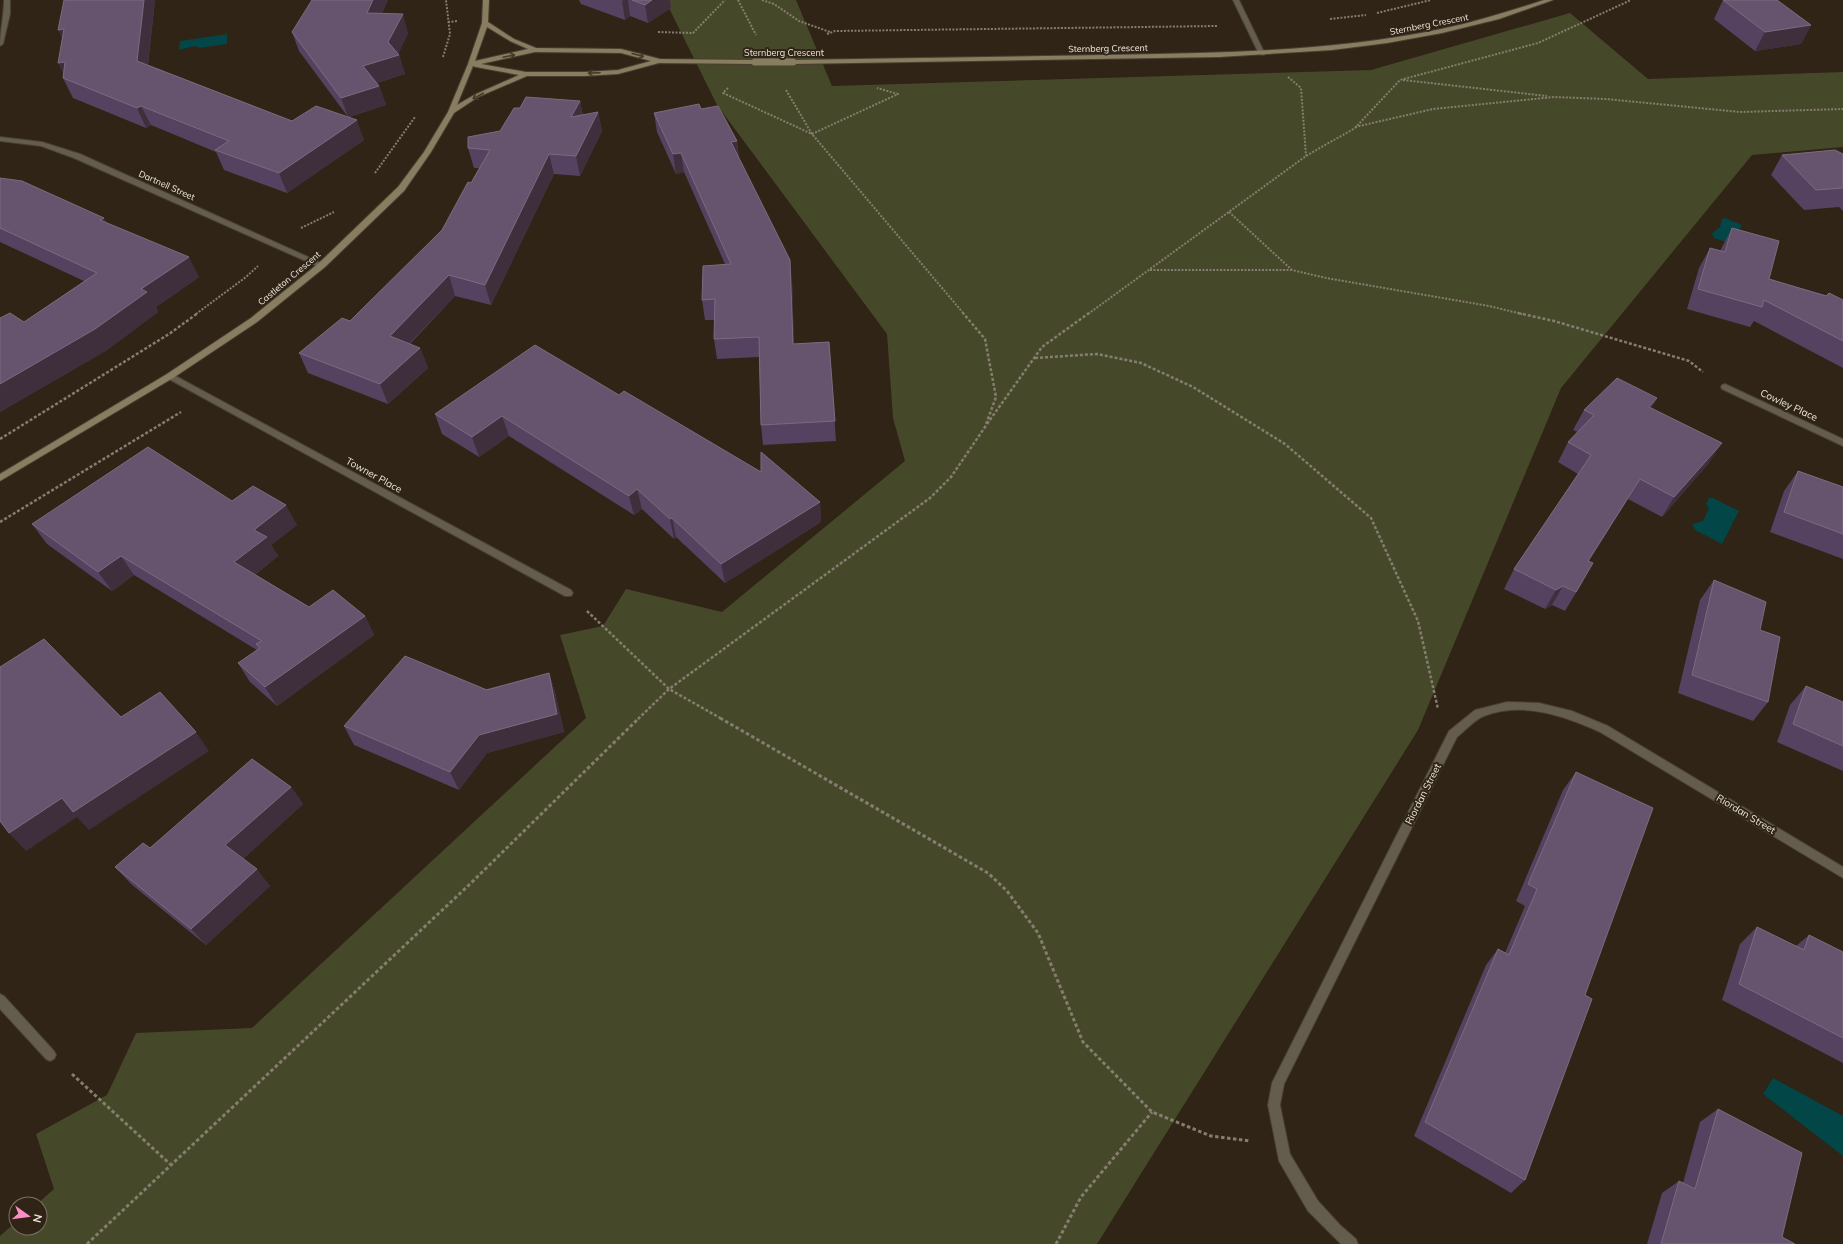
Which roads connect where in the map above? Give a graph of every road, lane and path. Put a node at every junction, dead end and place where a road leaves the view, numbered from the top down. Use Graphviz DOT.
graph roads {
  1 [pos="7,0"];
  2 [pos="446,0"];
  3 [pos="486,0"];
  4 [pos="738,0"];
  5 [pos="762,0"];
  6 [pos="1236,0"];
  7 [pos="1431,0"];
  8 [pos="1550,0"];
  9 [pos="1631,0"];
  10 [pos="1376,14"];
  11 [pos="1368,15"];
  12 [pos="1324,20"];
  13 [pos="485,23"];
  14 [pos="1249,26"];
  15 [pos="830,32"];
  16 [pos="824,36"];
  17 [pos="758,41"];
  18 [pos="0,44"];
  19 [pos="535,50"];
  20 [pos="1262,54"];
  21 [pos="660,61"];
  22 [pos="441,63"];
  23 [pos="471,64"];
  24 [pos="526,74"];
  25 [pos="1400,80"];
  26 [pos="733,84"];
  27 [pos="785,88"];
  28 [pos="876,88"];
  29 [pos="1301,88"];
  30 [pos="1554,97"];
  31 [pos="1843,109"];
  32 [pos="418,111"];
  33 [pos="451,112"];
  34 [pos="1355,128"];
  35 [pos="812,134"];
  36 [pos="0,139"];
  37 [pos="1306,156"];
  38 [pos="373,176"];
  39 [pos="336,210"];
  40 [pos="1228,212"];
  41 [pos="280,246"];
  42 [pos="322,265"];
  43 [pos="1149,270"];
  44 [pos="1292,270"];
  45 [pos="1035,358"];
  46 [pos="170,376"];
  47 [pos="1725,387"];
  48 [pos="985,427"];
  49 [pos="0,439"];
  50 [pos="1843,443"];
  51 [pos="0,478"];
  52 [pos="568,593"];
  53 [pos="669,688"];
  54 [pos="1446,747"];
  55 [pos="1843,873"];
  56 [pos="0,1000"];
  57 [pos="50,1055"];
  58 [pos="1152,1112"];
  59 [pos="1282,1145"];
  60 [pos="170,1164"];
  61 [pos="86,1244"];
  62 [pos="1056,1244"];
  63 [pos="1351,1244"];
  1 -- 18 [label="street"];
  2 -- 22 [label="path"];
  3 -- 13 [label="street, Castleton Crescent"];
  4 -- 17 [label="path"];
  5 -- 15 [label="path"];
  6 -- 14 [label="street"];
  7 -- 10 [label="path"];
  8 -- 20 [label="street, Sternberg Crescent"];
  9 -- 25 [label="path"];
  11 -- 12 [label="path"];
  13 -- 19 [label="street"];
  13 -- 23 [label="street, Castleton Crescent"];
  14 -- 15 [label="path"];
  14 -- 20 [label="street"];
  15 -- 16 [label="path"];
  19 -- 21 [label="street, Sternberg Crescent, one-way"];
  23 -- 19 [label="street, Sternberg Crescent, one-way"];
  20 -- 21 [label="street, Sternberg Crescent, bridge"];
  21 -- 24 [label="street, Sternberg Crescent, one-way"];
  23 -- 24 [label="street, Sternberg Crescent"];
  23 -- 33 [label="street, Castleton Crescent"];
  24 -- 33 [label="street, one-way"];
  25 -- 30 [label="path"];
  25 -- 34 [label="path"];
  26 -- 35 [label="path"];
  27 -- 35 [label="path"];
  28 -- 35 [label="path"];
  29 -- 37 [label="path"];
  30 -- 31 [label="path"];
  30 -- 34 [label="path"];
  32 -- 38 [label="path"];
  33 -- 42 [label="street, Castleton Crescent"];
  34 -- 37 [label="path"];
  35 -- 48 [label="path"];
  36 -- 41 [label="street, Dartnell Street"];
  37 -- 40 [label="path"];
  39 -- 41 [label="path"];
  40 -- 43 [label="path"];
  40 -- 44 [label="path"];
  41 -- 42 [label="street, Dartnell Street"];
  41 -- 49 [label="path"];
  42 -- 46 [label="street, Castleton Crescent"];
  43 -- 44 [label="path"];
  43 -- 45 [label="path"];
  44 -- 47 [label="path"];
  45 -- 48 [label="path"];
  45 -- 54 [label="path"];
  46 -- 51 [label="street, Castleton Crescent"];
  46 -- 52 [label="street, Towner Place"];
  47 -- 50 [label="street, Cowley Place"];
  48 -- 53 [label="path"];
  52 -- 53 [label="path"];
  53 -- 58 [label="path"];
  53 -- 60 [label="path"];
  54 -- 55 [label="street, Riordan Street"];
  54 -- 59 [label="street, Riordan Street"];
  56 -- 57 [label="street"];
  57 -- 60 [label="path"];
  58 -- 59 [label="path"];
  58 -- 62 [label="path"];
  59 -- 63 [label="street, Riordan Street"];
  60 -- 61 [label="path"];
}
